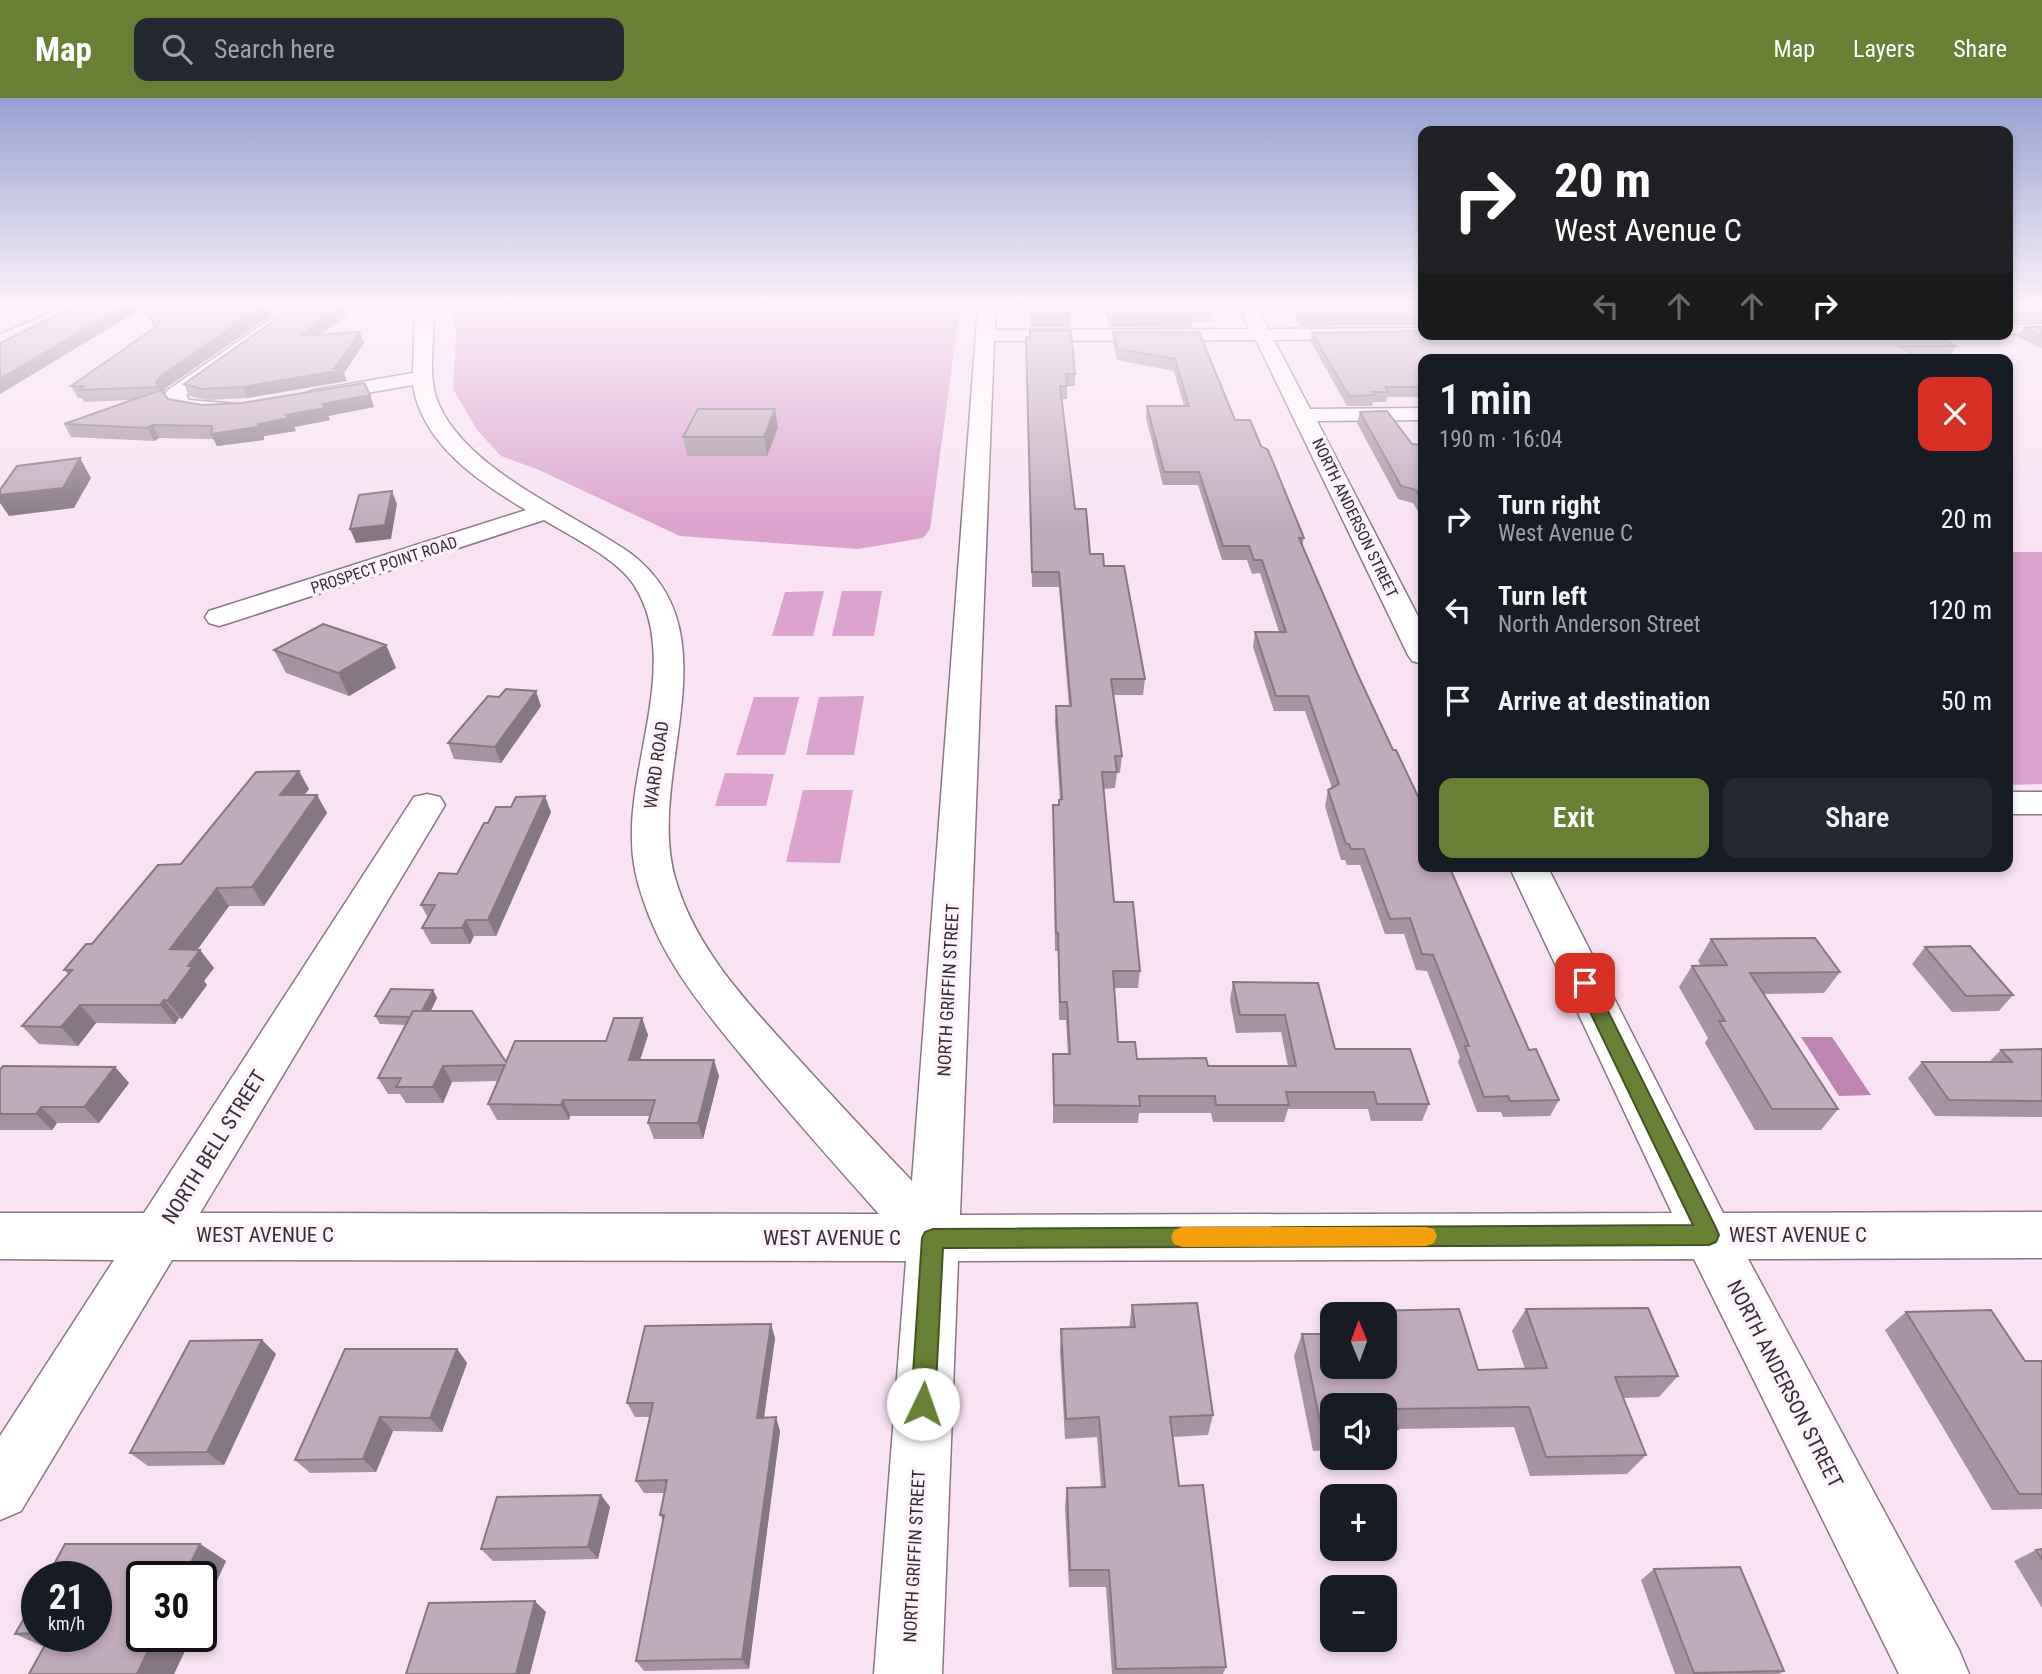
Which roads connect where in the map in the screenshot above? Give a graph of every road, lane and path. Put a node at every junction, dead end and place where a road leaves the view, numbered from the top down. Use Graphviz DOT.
graph roads {
  1 [pos="196,380"];
  2 [pos="408,380"];
  3 [pos="423,380"];
  4 [pos="983,380"];
  5 [pos="1285,380"];
  6 [pos="300,398"];
  7 [pos="247,407"];
  8 [pos="1418,414"];
  9 [pos="1303,415"];
  10 [pos="548,511"];
  11 [pos="219,617"];
  12 [pos="1418,645"];
  13 [pos="427,804"];
  14 [pos="1531,872"];
  15 [pos="159,1234"];
  16 [pos="1709,1235"];
  17 [pos="2042,1235"];
  18 [pos="0,1236"];
  19 [pos="933,1238"];
  20 [pos="0,1490"];
  21 [pos="908,1674"];
  22 [pos="1935,1674"];
  1 -- 7 [label="street"];
  2 -- 6 [label="street"];
  3 -- 10 [label="street, WARD ROAD"];
  4 -- 19 [label="street, NORTH GRIFFIN STREET"];
  5 -- 9 [label="street, NORTH ANDERSON STREET"];
  8 -- 9 [label="street"];
  9 -- 12 [label="street, NORTH ANDERSON STREET"];
  10 -- 11 [label="street, PROSPECT POINT ROAD"];
  10 -- 19 [label="street, WARD ROAD"];
  13 -- 15 [label="street, NORTH BELL STREET"];
  14 -- 16 [label="street, NORTH ANDERSON STREET"];
  15 -- 18 [label="street, WEST AVENUE C"];
  15 -- 19 [label="street, WEST AVENUE C"];
  15 -- 20 [label="street, NORTH BELL STREET"];
  16 -- 17 [label="street, WEST AVENUE C"];
  16 -- 19 [label="street, WEST AVENUE C"];
  16 -- 22 [label="street, NORTH ANDERSON STREET"];
  19 -- 21 [label="street, NORTH GRIFFIN STREET"];
}
